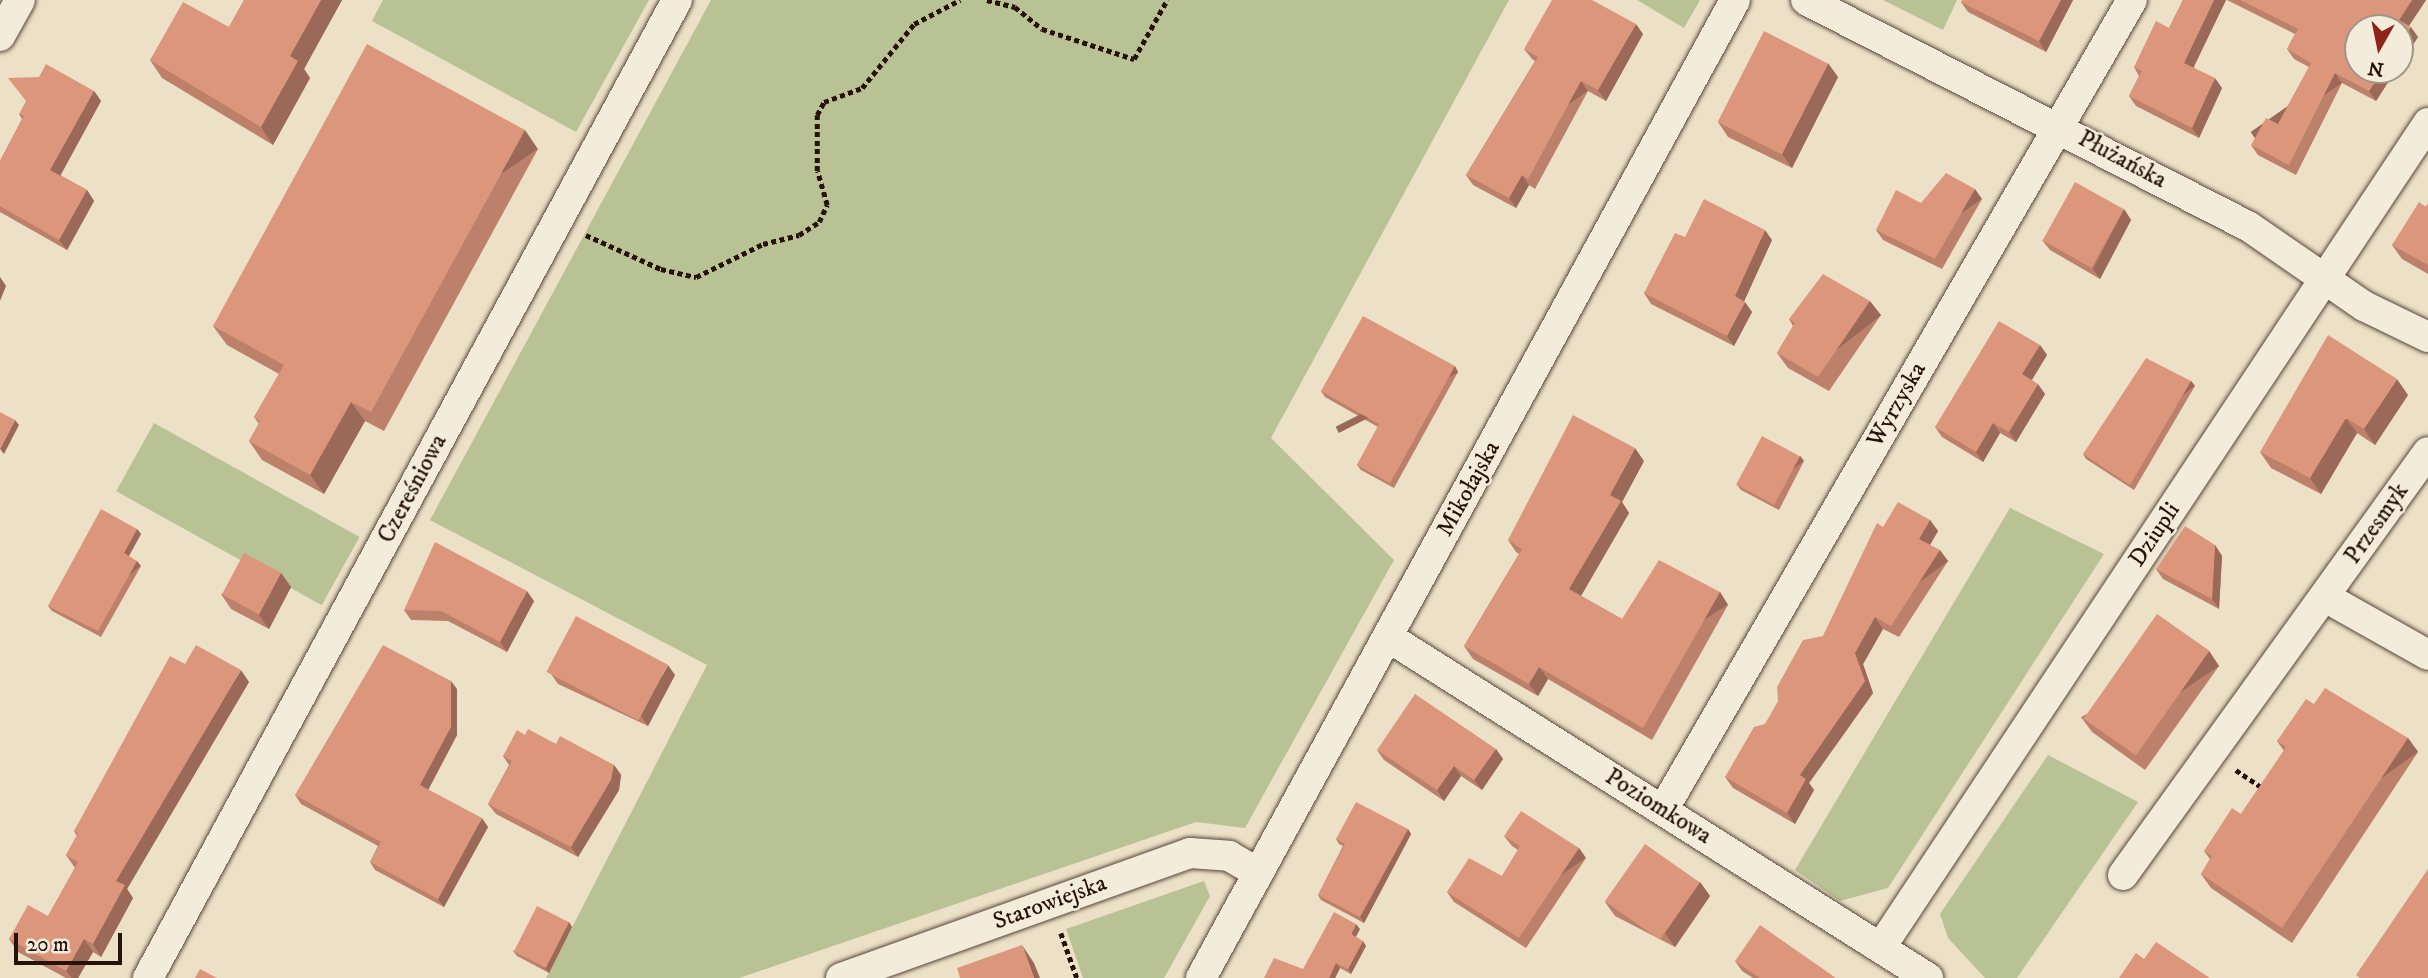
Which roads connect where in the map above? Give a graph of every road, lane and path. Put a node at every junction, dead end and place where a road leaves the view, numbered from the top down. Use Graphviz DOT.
graph roads {
  1 [pos="20,0"];
  2 [pos="677,0"];
  3 [pos="960,0"];
  4 [pos="987,0"];
  5 [pos="1167,0"];
  6 [pos="1735,0"];
  7 [pos="1806,0"];
  8 [pos="2132,0"];
  9 [pos="0,36"];
  10 [pos="2428,123"];
  11 [pos="2058,127"];
  12 [pos="557,222"];
  13 [pos="2325,280"];
  14 [pos="2428,337"];
  15 [pos="2428,452"];
  16 [pos="2325,597"];
  17 [pos="1388,637"];
  18 [pos="2428,655"];
  19 [pos="2235,769"];
  20 [pos="2276,796"];
  21 [pos="1663,810"];
  22 [pos="1258,873"];
  23 [pos="2123,875"];
  24 [pos="1057,921"];
  25 [pos="1881,947"];
  26 [pos="148,978"];
  27 [pos="841,978"];
  28 [pos="1077,978"];
  29 [pos="1201,978"];
  30 [pos="1927,978"];
  1 -- 9 [label="street"];
  2 -- 12 [label="street, Czereśniowa"];
  3 -- 12 [label="path"];
  4 -- 5 [label="path"];
  6 -- 17 [label="street, Mikołajska"];
  7 -- 11 [label="street, Płużańska"];
  8 -- 11 [label="street, Wyrzyska"];
  10 -- 13 [label="street, Dziupli"];
  11 -- 13 [label="street, Płużańska"];
  11 -- 21 [label="street, Wyrzyska"];
  12 -- 26 [label="street, Czereśniowa"];
  13 -- 14 [label="street, Płużańska"];
  13 -- 25 [label="street, Dziupli"];
  15 -- 16 [label="street, Przesmyk"];
  16 -- 18 [label="street"];
  16 -- 23 [label="street, Przesmyk"];
  17 -- 21 [label="street, Poziomkowa"];
  17 -- 22 [label="street, Mikołajska"];
  19 -- 20 [label="path"];
  21 -- 25 [label="street, Poziomkowa"];
  22 -- 27 [label="street, Starowiejska"];
  22 -- 29 [label="street, Mikołajska"];
  24 -- 28 [label="path"];
  25 -- 30 [label="street, Poziomkowa"];
}
